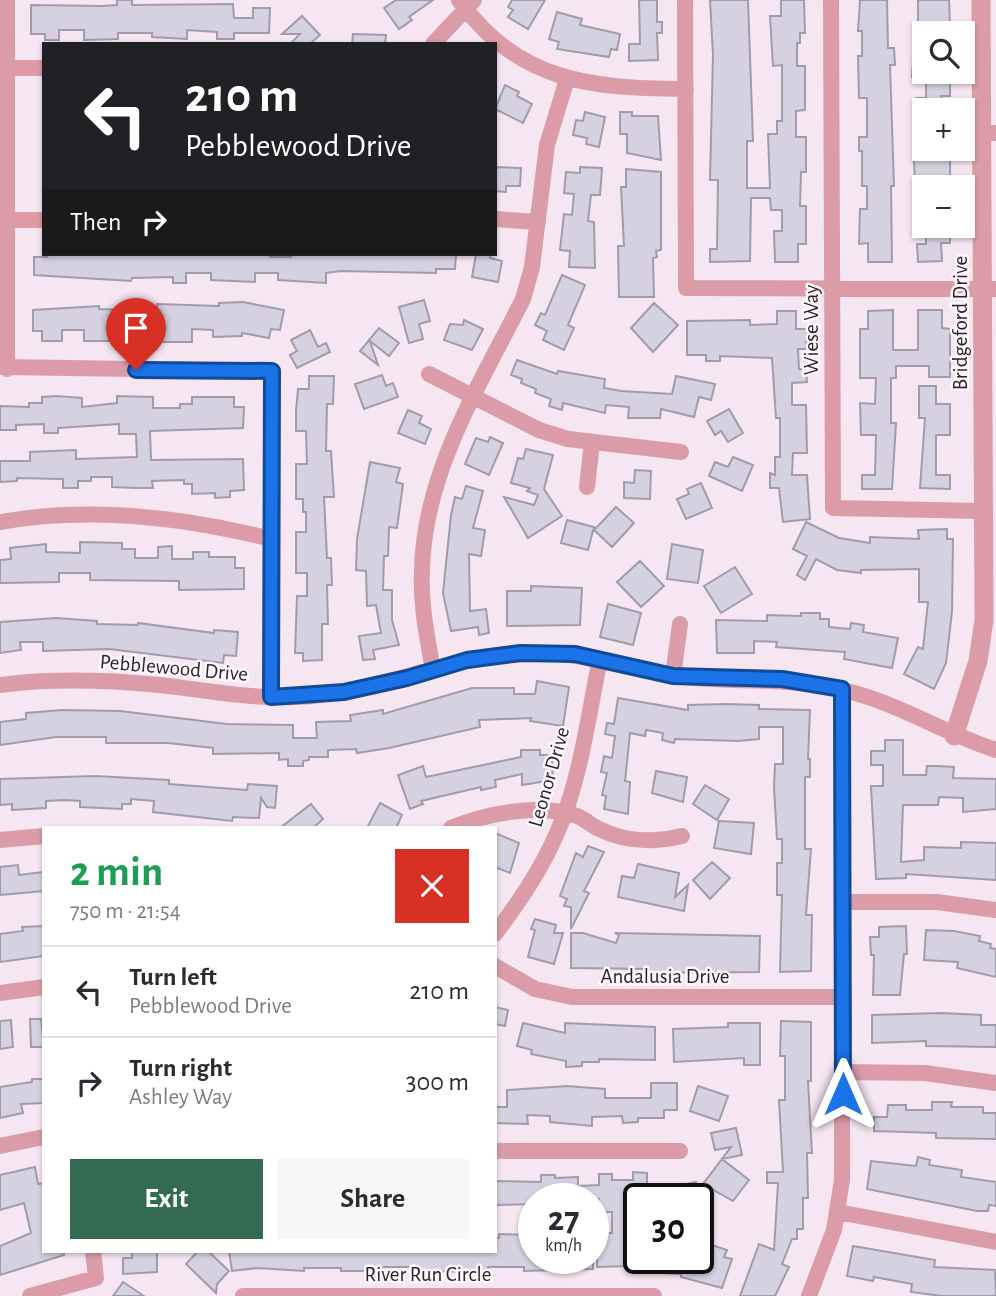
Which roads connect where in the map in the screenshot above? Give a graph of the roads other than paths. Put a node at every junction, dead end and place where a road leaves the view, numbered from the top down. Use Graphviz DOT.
graph roads {
  1 [pos="7,0"];
  2 [pos="685,0"];
  3 [pos="831,0"];
  4 [pos="981,0"];
  5 [pos="466,3"];
  6 [pos="435,42"];
  7 [pos="7,68"];
  8 [pos="42,68"];
  9 [pos="567,79"];
  10 [pos="686,89"];
  11 [pos="989,133"];
  12 [pos="497,219"];
  13 [pos="7,220"];
  14 [pos="42,220"];
  15 [pos="538,222"];
  16 [pos="832,288"];
  17 [pos="989,289"];
  18 [pos="4,368"];
  19 [pos="429,374"];
  20 [pos="474,396"];
  21 [pos="990,437"];
  22 [pos="592,442"];
  23 [pos="681,452"];
  24 [pos="587,487"];
  25 [pos="984,511"];
  26 [pos="0,522"];
  27 [pos="271,539"];
  28 [pos="990,603"];
  29 [pos="680,624"];
  30 [pos="600,659"];
  31 [pos="433,670"];
  32 [pos="673,676"];
  33 [pos="0,685"];
  34 [pos="842,689"];
  35 [pos="271,697"];
  36 [pos="954,736"];
  37 [pos="996,750"];
  38 [pos="565,813"];
  39 [pos="458,826"];
  40 [pos="42,835"];
  41 [pos="682,836"];
  42 [pos="0,840"];
  43 [pos="842,902"];
  44 [pos="996,910"];
  45 [pos="497,931"];
  46 [pos="497,967"];
  47 [pos="42,987"];
  48 [pos="0,993"];
  49 [pos="843,997"];
  50 [pos="843,1072"];
  51 [pos="996,1083"];
  52 [pos="42,1138"];
  53 [pos="0,1146"];
  54 [pos="497,1151"];
  55 [pos="680,1151"];
  56 [pos="838,1212"];
  57 [pos="996,1242"];
  58 [pos="93,1253"];
  59 [pos="30,1296"];
  60 [pos="243,1296"];
  61 [pos="654,1296"];
  62 [pos="809,1296"];
  1 -- 7 [label="street"];
  2 -- 10 [label="street"];
  3 -- 16 [label="street, Wiese Way"];
  4 -- 11 [label="street, Bridgeford Drive"];
  5 -- 6 [label="street"];
  5 -- 9 [label="street"];
  7 -- 8 [label="street"];
  7 -- 13 [label="street"];
  9 -- 10 [label="street"];
  9 -- 15 [label="street"];
  10 -- 16 [label="street"];
  11 -- 17 [label="street, Bridgeford Drive"];
  12 -- 15 [label="street"];
  13 -- 14 [label="street"];
  13 -- 18 [label="street"];
  15 -- 20 [label="street"];
  16 -- 17 [label="street"];
  16 -- 25 [label="street, Wiese Way"];
  17 -- 21 [label="street, Bridgeford Drive"];
  18 -- 27 [label="street"];
  19 -- 20 [label="street"];
  20 -- 22 [label="street"];
  20 -- 31 [label="street"];
  21 -- 25 [label="street, Bridgeford Drive"];
  22 -- 23 [label="street"];
  22 -- 24 [label="street"];
  25 -- 28 [label="street, Bridgeford Drive"];
  26 -- 27 [label="street"];
  27 -- 35 [label="street"];
  28 -- 36 [label="street, Bridgeford Drive"];
  29 -- 32 [label="street"];
  30 -- 31 [label="street, Pebblewood Drive"];
  30 -- 32 [label="street, Pebblewood Drive"];
  30 -- 38 [label="street, Leonor Drive"];
  31 -- 35 [label="street, Pebblewood Drive"];
  32 -- 34 [label="street, Pebblewood Drive"];
  33 -- 35 [label="street, Pebblewood Drive"];
  34 -- 36 [label="street, Pebblewood Drive"];
  34 -- 43 [label="street"];
  36 -- 37 [label="street, Pebblewood Drive"];
  38 -- 39 [label="street"];
  38 -- 41 [label="street"];
  38 -- 45 [label="street, Leonor Drive"];
  40 -- 42 [label="street"];
  43 -- 44 [label="street"];
  43 -- 49 [label="street"];
  46 -- 49 [label="street, Andalusia Drive"];
  47 -- 48 [label="street"];
  49 -- 50 [label="street"];
  50 -- 51 [label="street"];
  50 -- 56 [label="street"];
  52 -- 53 [label="street"];
  54 -- 55 [label="street"];
  56 -- 57 [label="street"];
  56 -- 62 [label="street"];
  58 -- 59 [label="street"];
  60 -- 61 [label="street, River Run Circle"];
}
